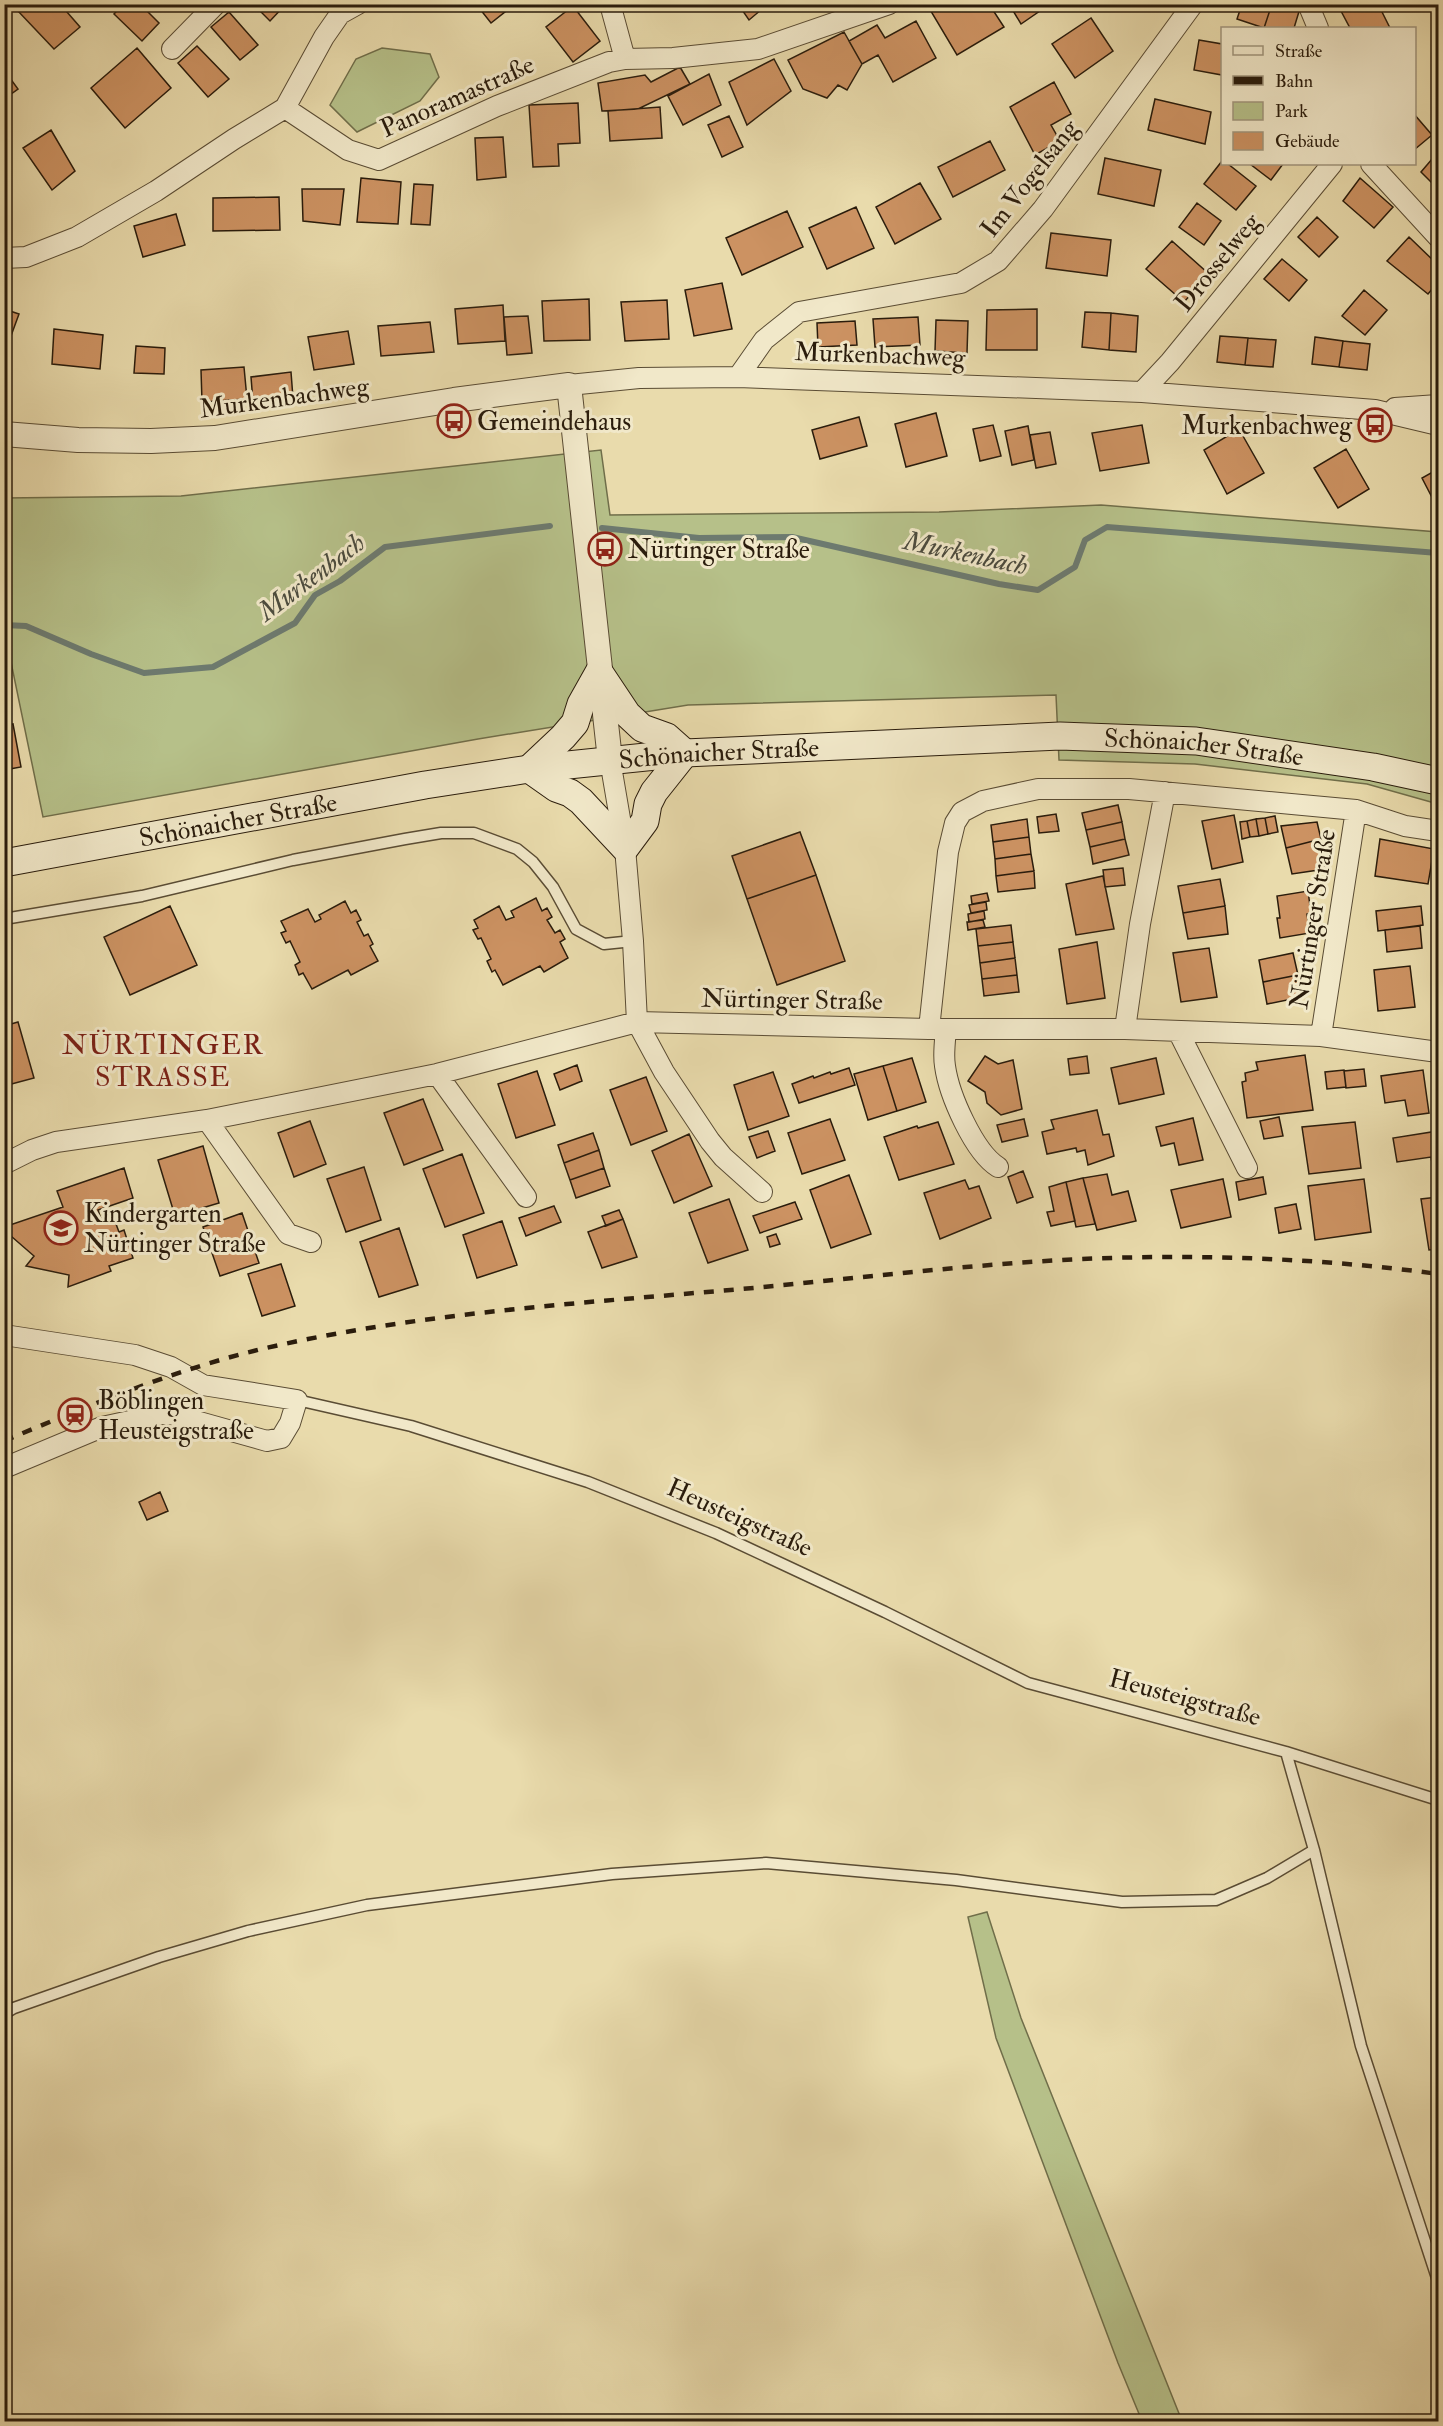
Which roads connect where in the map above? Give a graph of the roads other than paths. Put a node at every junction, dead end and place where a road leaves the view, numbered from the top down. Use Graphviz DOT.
graph roads {
  1 [pos="216,4"];
  2 [pos="358,4"];
  3 [pos="610,4"];
  4 [pos="889,4"];
  5 [pos="1192,4"];
  6 [pos="1308,4"];
  7 [pos="336,9"];
  8 [pos="1318,27"];
  9 [pos="172,50"];
  10 [pos="625,59"];
  11 [pos="285,108"];
  12 [pos="1331,165"];
  13 [pos="1372,165"];
  14 [pos="1438,237"];
  15 [pos="4,258"];
  16 [pos="738,377"];
  17 [pos="570,386"];
  18 [pos="1142,392"];
  19 [pos="1438,405"];
  20 [pos="1375,410"];
  21 [pos="1438,425"];
  22 [pos="4,434"];
  23 [pos="599,672"];
  24 [pos="685,753"];
  25 [pos="610,760"];
  26 [pos="529,769"];
  27 [pos="1438,781"];
  28 [pos="1165,792"];
  29 [pos="1356,810"];
  30 [pos="1438,831"];
  31 [pos="625,848"];
  32 [pos="4,863"];
  33 [pos="4,919"];
  34 [pos="633,941"];
  35 [pos="637,1022"];
  36 [pos="937,1029"];
  37 [pos="1125,1029"];
  38 [pos="1178,1031"];
  39 [pos="1321,1036"];
  40 [pos="1438,1052"];
  41 [pos="437,1074"];
  42 [pos="207,1120"];
  43 [pos="4,1164"];
  44 [pos="998,1167"];
  45 [pos="1247,1168"];
  46 [pos="762,1192"];
  47 [pos="526,1197"];
  48 [pos="311,1242"];
  49 [pos="4,1335"];
  50 [pos="297,1400"];
  51 [pos="4,1468"];
  52 [pos="1286,1752"];
  53 [pos="1438,1800"];
  54 [pos="1314,1850"];
  55 [pos="4,2014"];
  56 [pos="1438,2281"];
  1 -- 9 [label="street"];
  2 -- 7 [label="street"];
  3 -- 10 [label="street"];
  4 -- 10 [label="street, Panoramastraße"];
  5 -- 16 [label="street, Im Vogelsang"];
  6 -- 8 [label="street"];
  7 -- 11 [label="street"];
  10 -- 11 [label="street, Panoramastraße"];
  11 -- 15 [label="street"];
  12 -- 18 [label="street, Drosselweg"];
  13 -- 14 [label="street"];
  16 -- 17 [label="street, Murkenbachweg"];
  16 -- 18 [label="street, Murkenbachweg"];
  17 -- 22 [label="street, Murkenbachweg"];
  17 -- 23 [label="street"];
  18 -- 20 [label="street, Murkenbachweg"];
  19 -- 20 [label="street"];
  20 -- 21 [label="street, Murkenbachweg"];
  23 -- 24 [label="main road"];
  23 -- 25 [label="street"];
  23 -- 26 [label="main road"];
  24 -- 25 [label="main road, Schönaicher Straße"];
  24 -- 27 [label="main road, Schönaicher Straße"];
  24 -- 31 [label="main road"];
  25 -- 26 [label="main road, Schönaicher Straße"];
  25 -- 31 [label="street"];
  26 -- 31 [label="main road"];
  26 -- 32 [label="main road, Schönaicher Straße"];
  28 -- 29 [label="street"];
  28 -- 36 [label="street"];
  28 -- 37 [label="street"];
  29 -- 30 [label="street"];
  29 -- 39 [label="street, Nürtinger Straße"];
  31 -- 34 [label="street"];
  33 -- 34 [label="lane"];
  34 -- 35 [label="street"];
  35 -- 36 [label="street, Nürtinger Straße"];
  35 -- 41 [label="street, Nürtinger Straße"];
  35 -- 46 [label="street"];
  36 -- 37 [label="street, Nürtinger Straße"];
  36 -- 44 [label="street"];
  37 -- 38 [label="street, Nürtinger Straße"];
  38 -- 39 [label="street, Nürtinger Straße"];
  38 -- 45 [label="street"];
  39 -- 40 [label="street, Nürtinger Straße"];
  41 -- 42 [label="street, Nürtinger Straße"];
  41 -- 47 [label="street"];
  42 -- 43 [label="street, Nürtinger Straße"];
  42 -- 48 [label="street"];
  49 -- 50 [label="street, Heusteigstraße"];
  50 -- 51 [label="street"];
  50 -- 52 [label="lane, Heusteigstraße"];
  52 -- 53 [label="lane, Heusteigstraße"];
  52 -- 54 [label="lane"];
  54 -- 55 [label="lane"];
  54 -- 56 [label="lane"];
}
